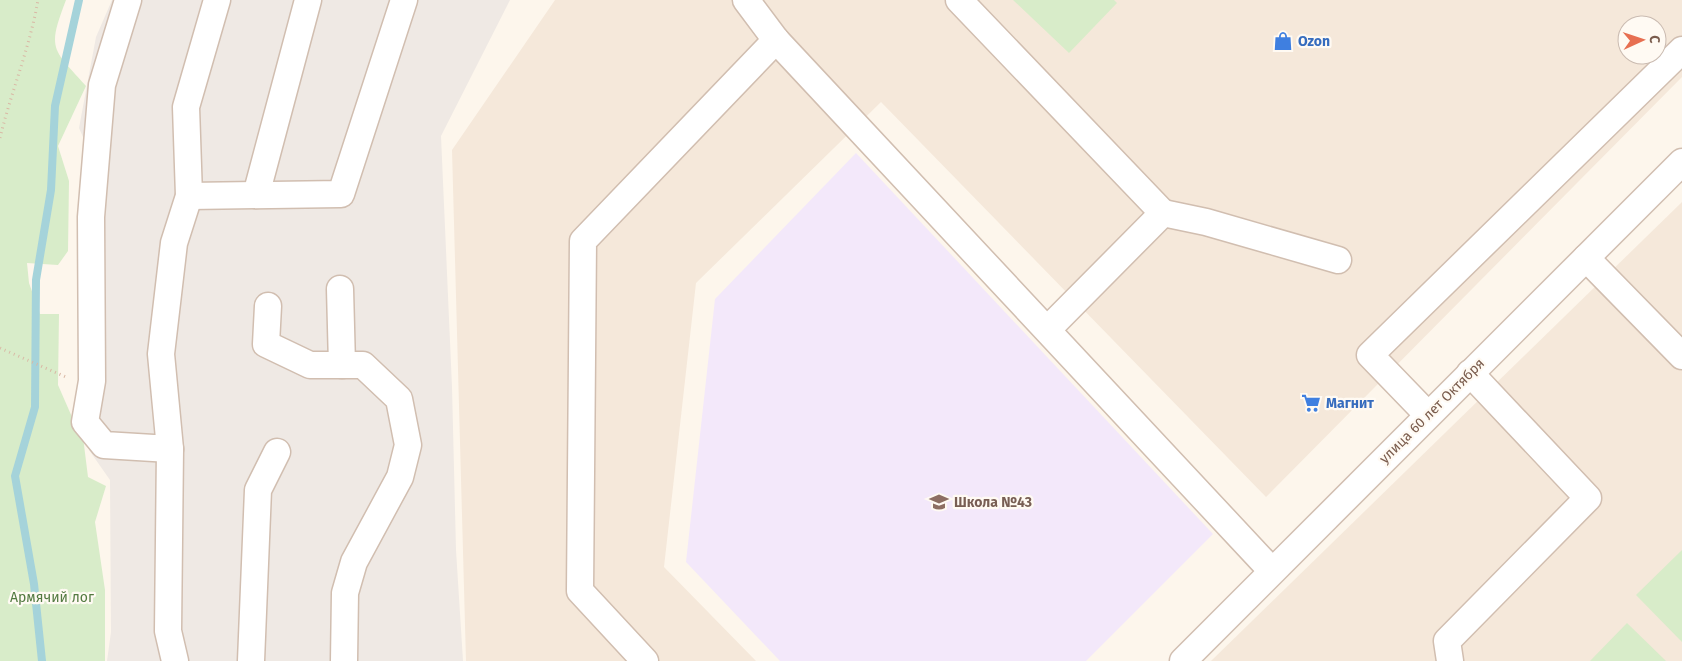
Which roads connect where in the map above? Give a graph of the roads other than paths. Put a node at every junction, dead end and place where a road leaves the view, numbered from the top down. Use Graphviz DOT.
graph roads {
  1 [pos="128,0"];
  2 [pos="217,0"];
  3 [pos="308,0"];
  4 [pos="404,0"];
  5 [pos="746,0"];
  6 [pos="959,0"];
  7 [pos="776,40"];
  8 [pos="1682,50"];
  9 [pos="1682,162"];
  10 [pos="256,195"];
  11 [pos="190,196"];
  12 [pos="1163,214"];
  13 [pos="1586,258"];
  14 [pos="1338,260"];
  15 [pos="340,289"];
  16 [pos="268,306"];
  17 [pos="1048,328"];
  18 [pos="1682,356"];
  19 [pos="342,365"];
  20 [pos="1470,373"];
  21 [pos="1428,415"];
  22 [pos="170,449"];
  23 [pos="277,452"];
  24 [pos="1272,571"];
  25 [pos="175,661"];
  26 [pos="250,661"];
  27 [pos="344,661"];
  28 [pos="645,661"];
  29 [pos="1184,661"];
  30 [pos="1450,661"];
  1 -- 22 [label="street"];
  2 -- 11 [label="street"];
  3 -- 10 [label="street"];
  4 -- 10 [label="street"];
  5 -- 7 [label="street"];
  6 -- 12 [label="street"];
  7 -- 17 [label="street"];
  7 -- 28 [label="street"];
  8 -- 21 [label="street"];
  9 -- 13 [label="street, улица 60 лет Октября"];
  10 -- 11 [label="street"];
  11 -- 22 [label="street"];
  12 -- 14 [label="street"];
  12 -- 17 [label="street"];
  13 -- 18 [label="street"];
  13 -- 20 [label="street, улица 60 лет Октября"];
  15 -- 19 [label="street"];
  16 -- 19 [label="street"];
  17 -- 24 [label="street"];
  19 -- 27 [label="street"];
  20 -- 21 [label="street, улица 60 лет Октября"];
  20 -- 30 [label="street"];
  21 -- 24 [label="street, улица 60 лет Октября"];
  22 -- 25 [label="street"];
  23 -- 26 [label="street"];
  24 -- 29 [label="street, улица 60 лет Октября"];
}
